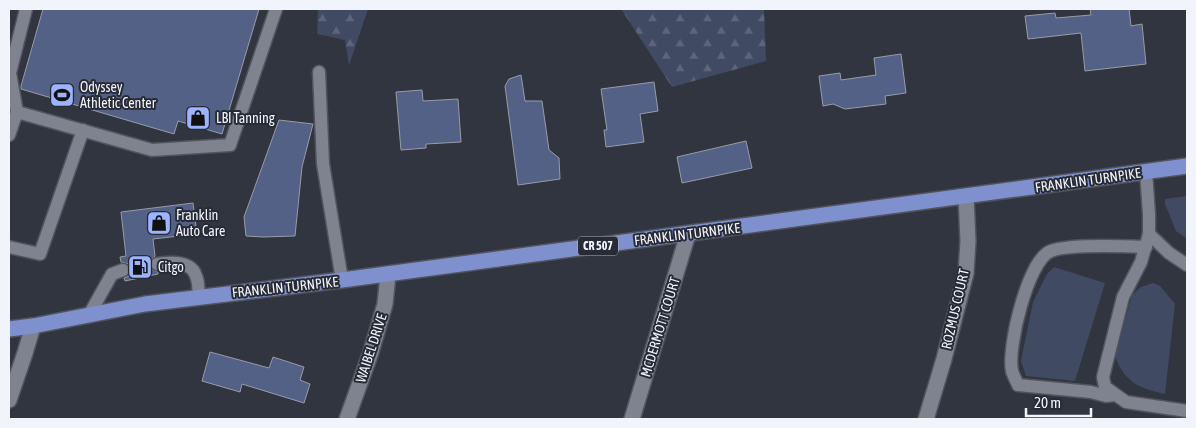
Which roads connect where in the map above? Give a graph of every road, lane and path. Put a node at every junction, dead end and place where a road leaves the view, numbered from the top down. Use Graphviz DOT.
graph roads {
  1 [pos="26,9"];
  2 [pos="276,9"];
  3 [pos="319,72"];
  4 [pos="17,112"];
  5 [pos="83,130"];
  6 [pos="9,135"];
  7 [pos="1187,166"];
  8 [pos="1146,172"];
  9 [pos="966,196"];
  10 [pos="688,234"];
  11 [pos="1149,234"];
  12 [pos="9,247"];
  13 [pos="1146,247"];
  14 [pos="157,264"];
  15 [pos="1187,265"];
  16 [pos="123,270"];
  17 [pos="388,274"];
  18 [pos="342,280"];
  19 [pos="199,297"];
  20 [pos="89,315"];
  21 [pos="33,326"];
  22 [pos="9,329"];
  23 [pos="1115,395"];
  24 [pos="9,400"];
  25 [pos="1187,411"];
  26 [pos="347,419"];
  27 [pos="632,419"];
  28 [pos="926,419"];
  1 -- 4 [label="lane"];
  2 -- 5 [label="lane"];
  3 -- 18 [label="lane"];
  4 -- 5 [label="lane"];
  4 -- 6 [label="lane"];
  5 -- 12 [label="lane"];
  7 -- 8 [label="main road, FRANKLIN TURNPIKE / CR 507"];
  8 -- 9 [label="main road, FRANKLIN TURNPIKE / CR 507"];
  8 -- 11 [label="lane"];
  9 -- 10 [label="main road, FRANKLIN TURNPIKE / CR 507"];
  9 -- 28 [label="street, ROZMUS COURT"];
  10 -- 17 [label="main road, FRANKLIN TURNPIKE / CR 507"];
  10 -- 27 [label="street, MCDERMOTT COURT"];
  11 -- 13 [label="lane"];
  11 -- 15 [label="lane"];
  13 -- 23 [label="lane"];
  13 -- 23 [label="lane"];
  14 -- 19 [label="lane"];
  16 -- 20 [label="lane"];
  17 -- 18 [label="main road, FRANKLIN TURNPIKE / CR 507"];
  17 -- 26 [label="street, WAIBEL DRIVE"];
  18 -- 19 [label="main road, FRANKLIN TURNPIKE / CR 507"];
  19 -- 20 [label="main road, FRANKLIN TURNPIKE / CR 507"];
  20 -- 21 [label="main road, FRANKLIN TURNPIKE / CR 507"];
  21 -- 22 [label="main road, FRANKLIN TURNPIKE / CR 507"];
  21 -- 24 [label="street"];
  23 -- 25 [label="lane"];
}
